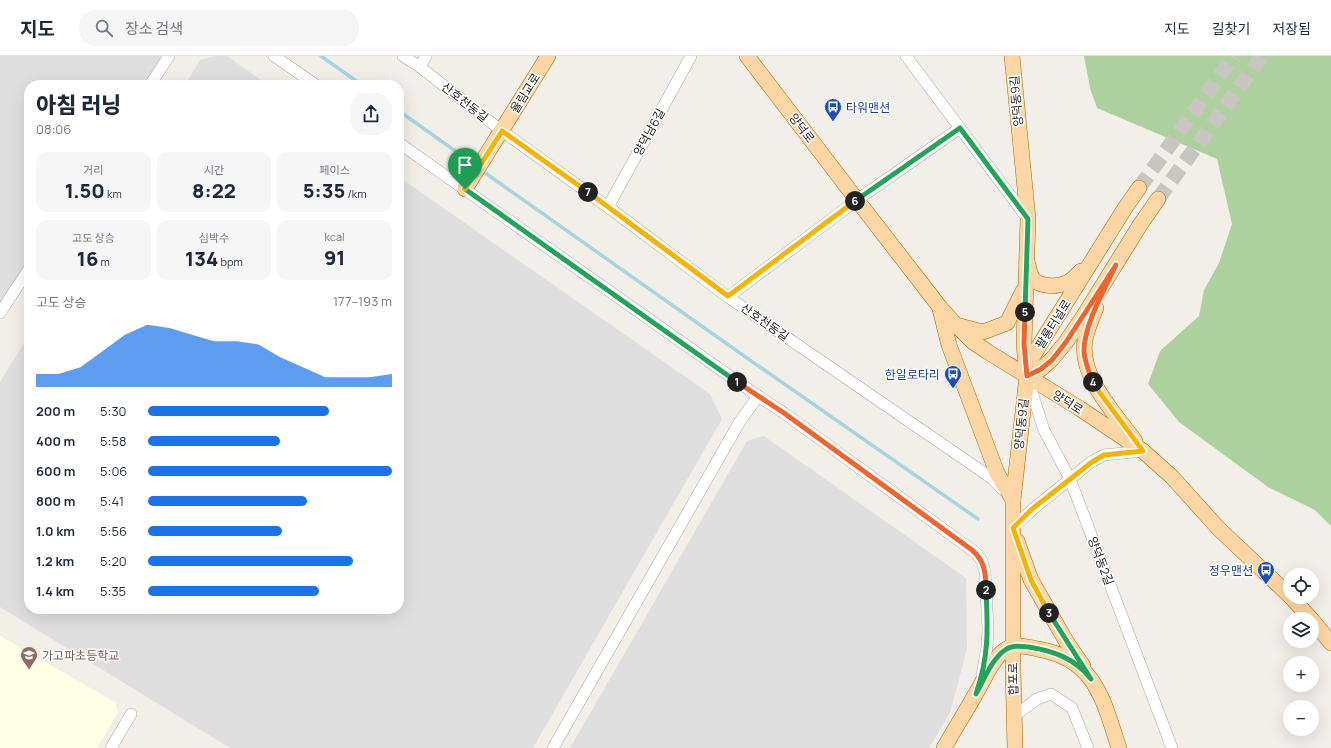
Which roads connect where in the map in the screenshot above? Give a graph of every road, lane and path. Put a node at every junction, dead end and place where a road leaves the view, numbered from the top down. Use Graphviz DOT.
graph roads {
  1 [pos="169,56"];
  2 [pos="274,56"];
  3 [pos="403,56"];
  4 [pos="426,56"];
  5 [pos="548,56"];
  6 [pos="691,56"];
  7 [pos="747,56"];
  8 [pos="906,56"];
  9 [pos="1012,56"];
  10 [pos="420,67"];
  11 [pos="153,80"];
  12 [pos="309,80"];
  13 [pos="960,128"];
  14 [pos="502,131"];
  15 [pos="404,146"];
  16 [pos="1139,188"];
  17 [pos="465,189"];
  18 [pos="1158,199"];
  19 [pos="857,200"];
  20 [pos="608,207"];
  21 [pos="1028,219"];
  22 [pos="1100,249"];
  23 [pos="1026,255"];
  24 [pos="1116,265"];
  25 [pos="24,276"];
  26 [pos="1025,288"];
  27 [pos="728,296"];
  28 [pos="939,306"];
  29 [pos="0,312"];
  30 [pos="955,324"];
  31 [pos="1027,376"];
  32 [pos="758,396"];
  33 [pos="1143,451"];
  34 [pos="1070,479"];
  35 [pos="1013,500"];
  36 [pos="1013,532"];
  37 [pos="1283,590"];
  38 [pos="1297,604"];
  39 [pos="1305,612"];
  40 [pos="1319,628"];
  41 [pos="1331,643"];
  42 [pos="1012,646"];
  43 [pos="1091,679"];
  44 [pos="976,694"];
  45 [pos="131,714"];
  46 [pos="1014,716"];
  47 [pos="111,748"];
  48 [pos="553,748"];
  49 [pos="944,748"];
  50 [pos="1015,748"];
  51 [pos="1088,748"];
  52 [pos="1119,748"];
  53 [pos="1172,748"];
  1 -- 11 [label="street"];
  2 -- 12 [label="street"];
  3 -- 10 [label="street, 산호천동길"];
  4 -- 10 [label="street"];
  5 -- 14 [label="main road, 율림교로"];
  6 -- 20 [label="street, 양덕남6길"];
  7 -- 19 [label="main road, 양덕로"];
  8 -- 13 [label="street"];
  9 -- 21 [label="main road, 양덕동9길"];
  10 -- 14 [label="street, 산호천동길"];
  13 -- 19 [label="street"];
  13 -- 21 [label="street"];
  14 -- 17 [label="main road, 율림교로"];
  14 -- 20 [label="street, 산호천동길"];
  15 -- 17 [label="street"];
  16 -- 22 [label="main road, 팔룡터널로"];
  17 -- 32 [label="street"];
  18 -- 24 [label="main road, 팔룡터널로"];
  19 -- 27 [label="street"];
  19 -- 28 [label="main road, 양덕로"];
  20 -- 27 [label="street, 산호천동길"];
  21 -- 23 [label="main road, 양덕동9길"];
  22 -- 23 [label="main road"];
  22 -- 31 [label="main road, 팔룡터널로"];
  23 -- 26 [label="main road, 양덕동9길"];
  24 -- 31 [label="main road, 팔룡터널로"];
  24 -- 33 [label="main road"];
  25 -- 29 [label="street"];
  26 -- 30 [label="main road"];
  26 -- 31 [label="main road, 양덕동9길"];
  27 -- 35 [label="street, 산호천동길"];
  28 -- 30 [label="main road, 양덕로"];
  28 -- 35 [label="main road"];
  30 -- 31 [label="main road, 양덕로"];
  31 -- 33 [label="main road, 양덕로"];
  31 -- 34 [label="street, 양덕동2길"];
  31 -- 35 [label="main road, 양덕동9길"];
  32 -- 44 [label="street"];
  32 -- 48 [label="street"];
  33 -- 34 [label="street"];
  33 -- 37 [label="main road, 양덕로"];
  34 -- 36 [label="street"];
  34 -- 53 [label="street, 양덕동2길"];
  35 -- 36 [label="main road, 양덕동9길"];
  36 -- 42 [label="main road, 합포로"];
  36 -- 43 [label="main road"];
  38 -- 39 [label="main road, 양덕로"];
  40 -- 41 [label="main road, 양덕로"];
  42 -- 43 [label="main road"];
  42 -- 44 [label="main road"];
  42 -- 46 [label="main road, 합포로"];
  43 -- 52 [label="main road"];
  44 -- 49 [label="main road"];
  45 -- 47 [label="street"];
  46 -- 50 [label="main road, 합포로"];
  46 -- 51 [label="street"];
}
